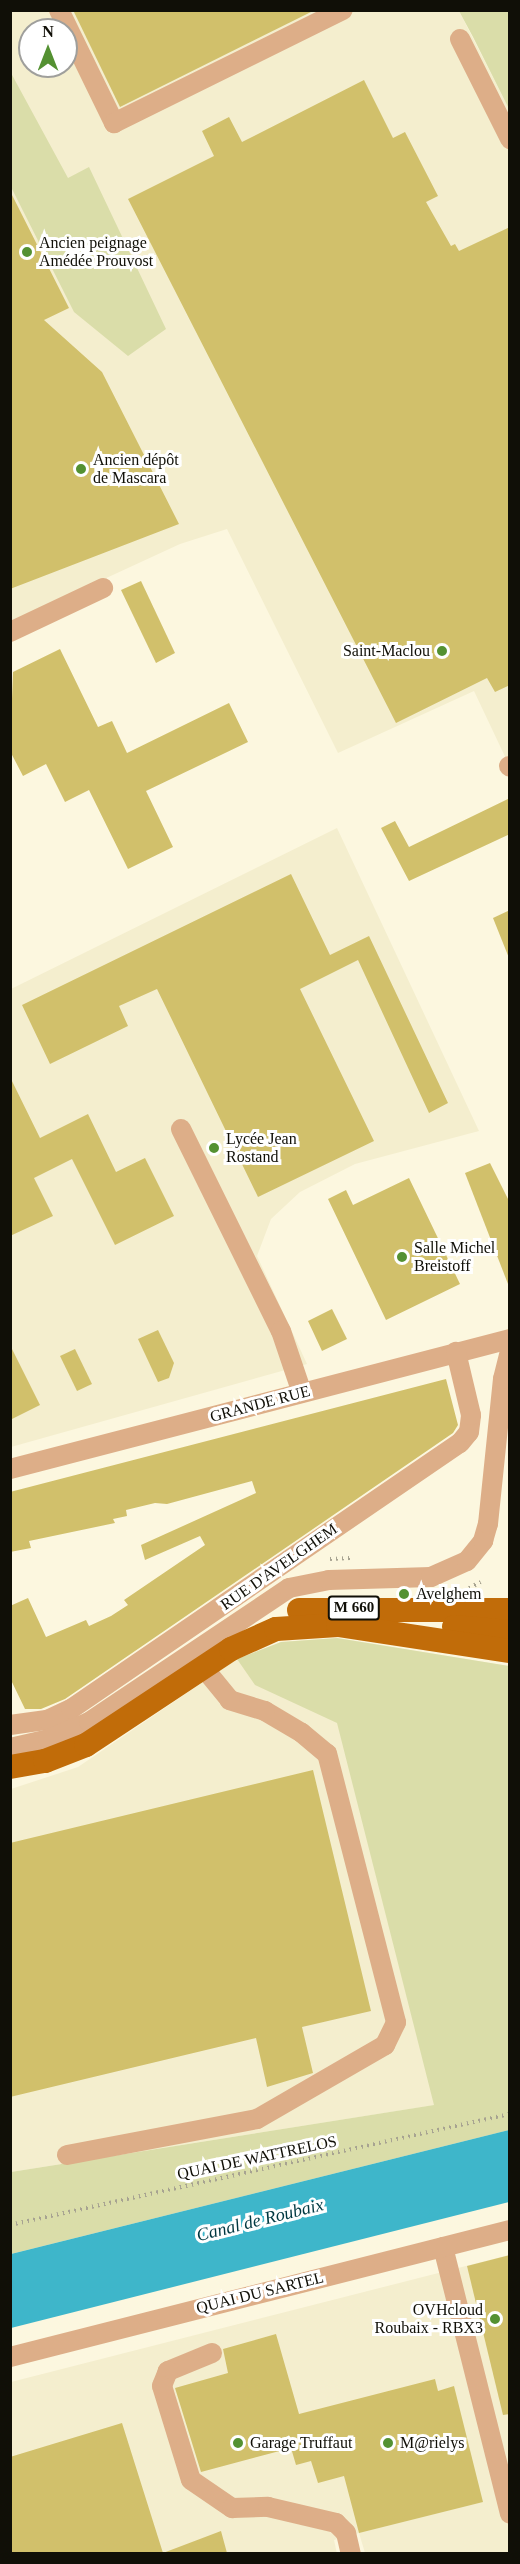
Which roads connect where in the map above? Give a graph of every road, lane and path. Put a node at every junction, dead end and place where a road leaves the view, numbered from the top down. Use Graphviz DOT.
graph roads {
  1 [pos="59,10"];
  2 [pos="344,10"];
  3 [pos="460,39"];
  4 [pos="510,139"];
  5 [pos="103,588"];
  6 [pos="10,632"];
  7 [pos="182,1129"];
  8 [pos="510,1339"];
  9 [pos="510,1350"];
  10 [pos="456,1352"];
  11 [pos="302,1393"];
  12 [pos="10,1469"];
  13 [pos="510,1610"];
  14 [pos="510,1632"];
  15 [pos="262,1634"];
  16 [pos="510,1651"];
  17 [pos="208,1664"];
  18 [pos="10,1725"];
  19 [pos="10,1748"];
  20 [pos="10,1767"];
  21 [pos="510,2115"];
  22 [pos="67,2155"];
  23 [pos="10,2225"];
  24 [pos="510,2230"];
  25 [pos="443,2247"];
  26 [pos="212,2354"];
  27 [pos="10,2357"];
  28 [pos="510,2514"];
  29 [pos="351,2553"];
  1 -- 2 [label="street"];
  3 -- 4 [label="street"];
  5 -- 6 [label="street"];
  7 -- 11 [label="street"];
  8 -- 10 [label="street, GRANDE RUE"];
  9 -- 19 [label="street"];
  10 -- 11 [label="street, GRANDE RUE"];
  10 -- 18 [label="street, RUE D'AVELGHEM"];
  11 -- 12 [label="street, GRANDE RUE"];
  13 -- 17 [label="main road, M 660"];
  14 -- 15 [label="main road"];
  15 -- 16 [label="main road, M 660"];
  15 -- 17 [label="main road, M 660"];
  17 -- 20 [label="main road, M 660"];
  17 -- 22 [label="street"];
  21 -- 23 [label="path, QUAI DE WATTRELOS"];
  24 -- 25 [label="street, QUAI DU SARTEL"];
  25 -- 27 [label="street, QUAI DU SARTEL"];
  25 -- 28 [label="street"];
  26 -- 29 [label="street"];
}
